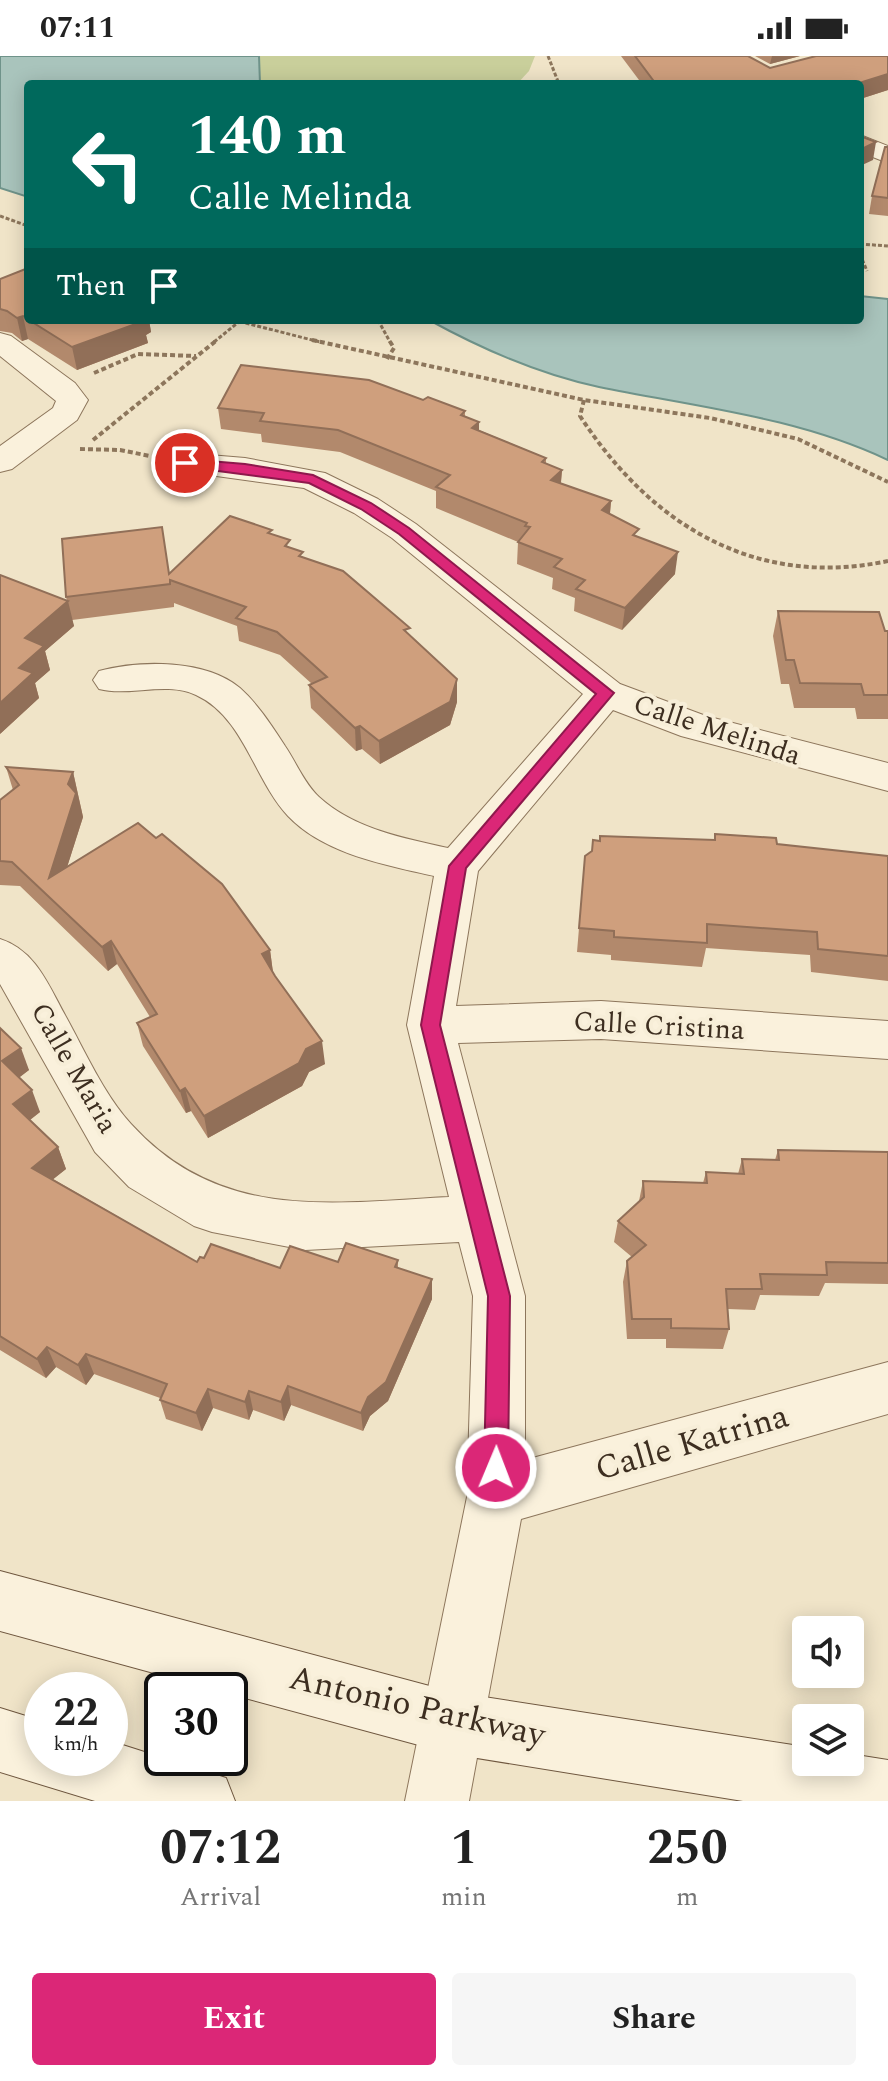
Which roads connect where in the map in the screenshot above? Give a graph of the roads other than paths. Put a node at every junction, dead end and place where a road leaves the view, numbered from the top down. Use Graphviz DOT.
graph roads {
  1 [pos="864,145"];
  2 [pos="888,155"];
  3 [pos="0,342"];
  4 [pos="0,462"];
  5 [pos="185,463"];
  6 [pos="112,680"];
  7 [pos="606,693"];
  8 [pos="888,777"];
  9 [pos="457,866"];
  10 [pos="0,956"];
  11 [pos="430,1025"];
  12 [pos="888,1040"];
  13 [pos="478,1218"];
  14 [pos="888,1388"];
  15 [pos="496,1497"];
  16 [pos="0,1601"];
  17 [pos="452,1723"];
  18 [pos="0,1740"];
  19 [pos="24,1747"];
  20 [pos="119,1776"];
  21 [pos="888,1792"];
  22 [pos="203,1801"];
  23 [pos="437,1801"];
  1 -- 2 [label="street"];
  3 -- 4 [label="street"];
  5 -- 7 [label="street, Calle Melinda"];
  6 -- 9 [label="street"];
  7 -- 8 [label="street, Calle Melinda"];
  7 -- 9 [label="street"];
  9 -- 11 [label="street"];
  10 -- 13 [label="street, Calle Maria"];
  11 -- 12 [label="street, Calle Cristina"];
  11 -- 13 [label="street"];
  13 -- 15 [label="street"];
  14 -- 15 [label="street, Calle Katrina"];
  15 -- 17 [label="street"];
  16 -- 17 [label="street, Antonio Parkway"];
  17 -- 21 [label="street, Antonio Parkway"];
  17 -- 23 [label="street"];
  18 -- 19 [label="street"];
  20 -- 22 [label="street"];
}
